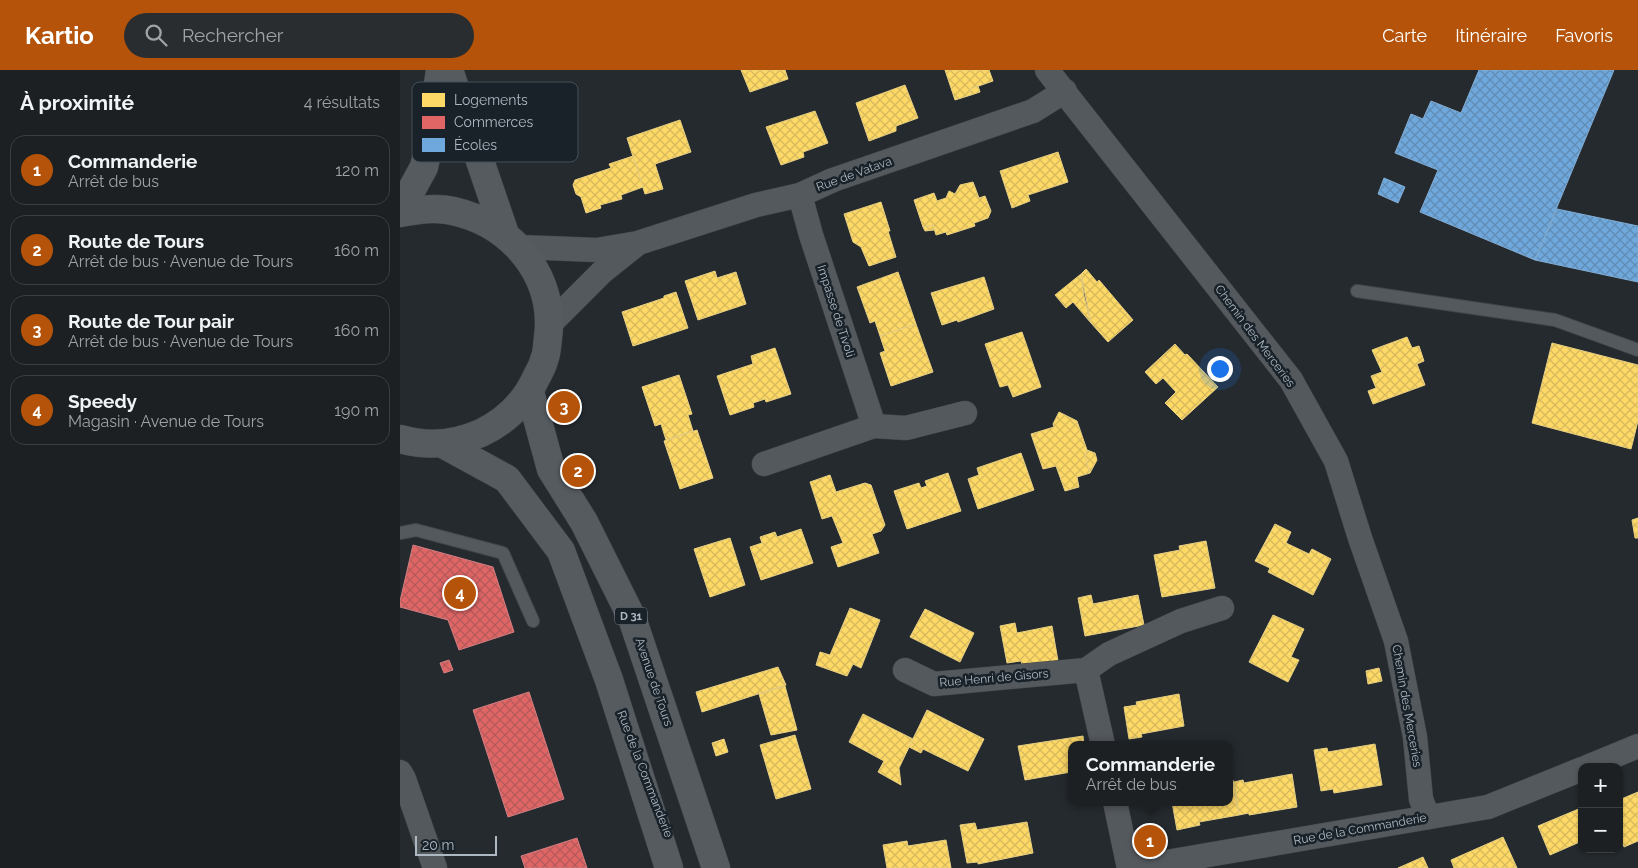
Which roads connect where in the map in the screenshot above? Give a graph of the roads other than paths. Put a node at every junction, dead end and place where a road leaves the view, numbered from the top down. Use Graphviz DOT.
graph roads {
  1 [pos="449,70"];
  2 [pos="1047,70"];
  3 [pos="453,82"];
  4 [pos="1065,91"];
  5 [pos="425,162"];
  6 [pos="483,162"];
  7 [pos="800,195"];
  8 [pos="400,212"];
  9 [pos="512,241"];
  10 [pos="638,243"];
  11 [pos="1357,291"];
  12 [pos="550,324"];
  13 [pos="1638,350"];
  14 [pos="530,392"];
  15 [pos="965,413"];
  16 [pos="874,426"];
  17 [pos="400,439"];
  18 [pos="443,444"];
  19 [pos="764,464"];
  20 [pos="400,532"];
  21 [pos="1222,608"];
  22 [pos="533,620"];
  23 [pos="905,670"];
  24 [pos="1086,670"];
  25 [pos="609,680"];
  26 [pos="1102,741"];
  27 [pos="1638,746"];
  28 [pos="1596,763"];
  29 [pos="1578,771"];
  30 [pos="400,772"];
  31 [pos="1116,806"];
  32 [pos="1428,817"];
  33 [pos="713,859"];
  34 [pos="435,868"];
  35 [pos="669,868"];
  36 [pos="682,868"];
  37 [pos="732,868"];
  38 [pos="1131,868"];
  1 -- 3 [label="main road"];
  2 -- 4 [label="street, Chemin des Merceries"];
  4 -- 7 [label="street, Rue de Vatava"];
  4 -- 32 [label="street, Chemin des Merceries"];
  5 -- 8 [label="main road"];
  6 -- 9 [label="main road"];
  7 -- 10 [label="street, Rue de Vatava"];
  7 -- 16 [label="street, Impasse de Tivoli"];
  8 -- 9 [label="main road"];
  9 -- 10 [label="street, Rue de Vatava"];
  9 -- 12 [label="main road"];
  10 -- 12 [label="street, Rue de Vatava"];
  11 -- 13 [label="lane"];
  12 -- 14 [label="main road"];
  14 -- 18 [label="main road"];
  14 -- 33 [label="main road, Avenue de Tours / D 31"];
  15 -- 16 [label="street"];
  16 -- 19 [label="street"];
  17 -- 18 [label="main road"];
  18 -- 25 [label="main road"];
  20 -- 22 [label="lane"];
  21 -- 24 [label="street, Rue Henri de Gisors"];
  23 -- 24 [label="street, Rue Henri de Gisors"];
  24 -- 26 [label="street"];
  25 -- 35 [label="main road"];
  25 -- 36 [label="street, Rue de la Commanderie"];
  27 -- 28 [label="street"];
  29 -- 32 [label="street, Rue de la Commanderie"];
  30 -- 34 [label="street"];
  31 -- 38 [label="street"];
  32 -- 38 [label="street, Rue de la Commanderie"];
  33 -- 37 [label="street"];
}
